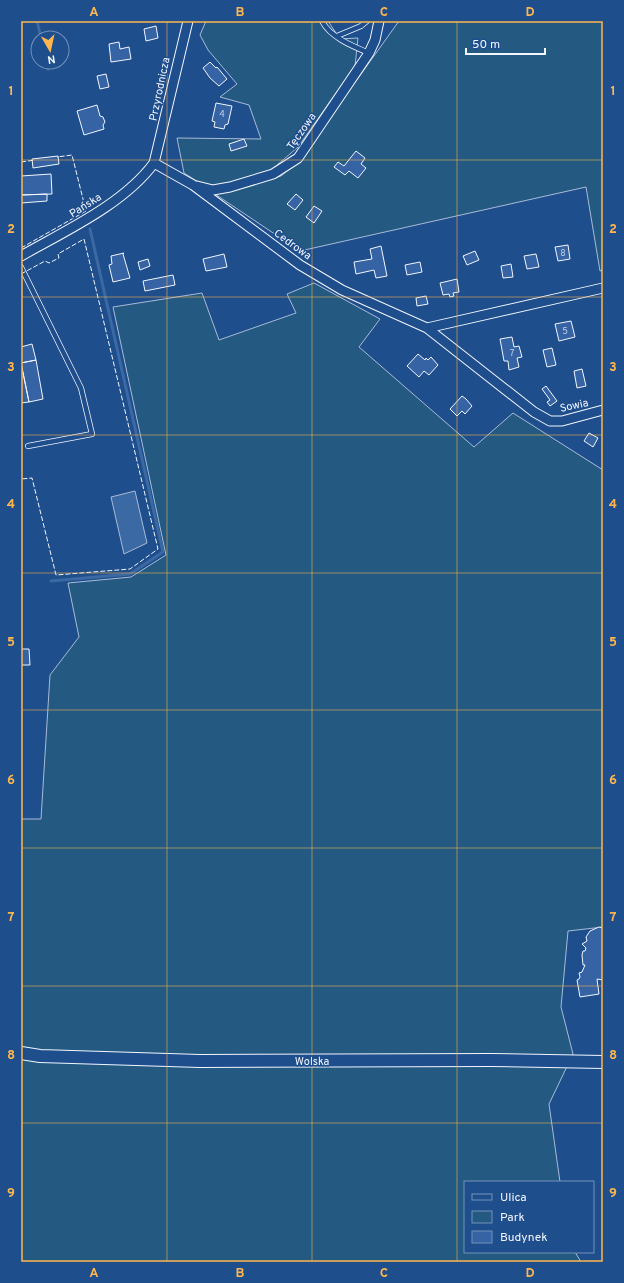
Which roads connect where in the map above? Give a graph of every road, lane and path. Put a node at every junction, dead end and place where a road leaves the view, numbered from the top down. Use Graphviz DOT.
graph roads {
  1 [pos="188,21"];
  2 [pos="322,21"];
  3 [pos="367,21"];
  4 [pos="379,21"];
  5 [pos="337,36"];
  6 [pos="368,52"];
  7 [pos="154,163"];
  8 [pos="193,185"];
  9 [pos="21,256"];
  10 [pos="21,267"];
  11 [pos="603,288"];
  12 [pos="427,328"];
  13 [pos="603,410"];
  14 [pos="550,420"];
  15 [pos="28,446"];
  16 [pos="21,1053"];
  17 [pos="603,1062"];
  1 -- 7 [label="street, Przyrodnicza"];
  2 -- 5 [label="lane"];
  3 -- 5 [label="lane"];
  4 -- 6 [label="street, Tęczowa"];
  5 -- 6 [label="lane"];
  6 -- 8 [label="street, Tęczowa"];
  7 -- 8 [label="street, Cedrowa"];
  7 -- 9 [label="street, Pańska"];
  8 -- 12 [label="street, Cedrowa"];
  10 -- 15 [label="lane"];
  11 -- 12 [label="street"];
  12 -- 14 [label="street, Cedrowa"];
  13 -- 14 [label="street, Sowia"];
  16 -- 17 [label="street, Wolska"];
}
